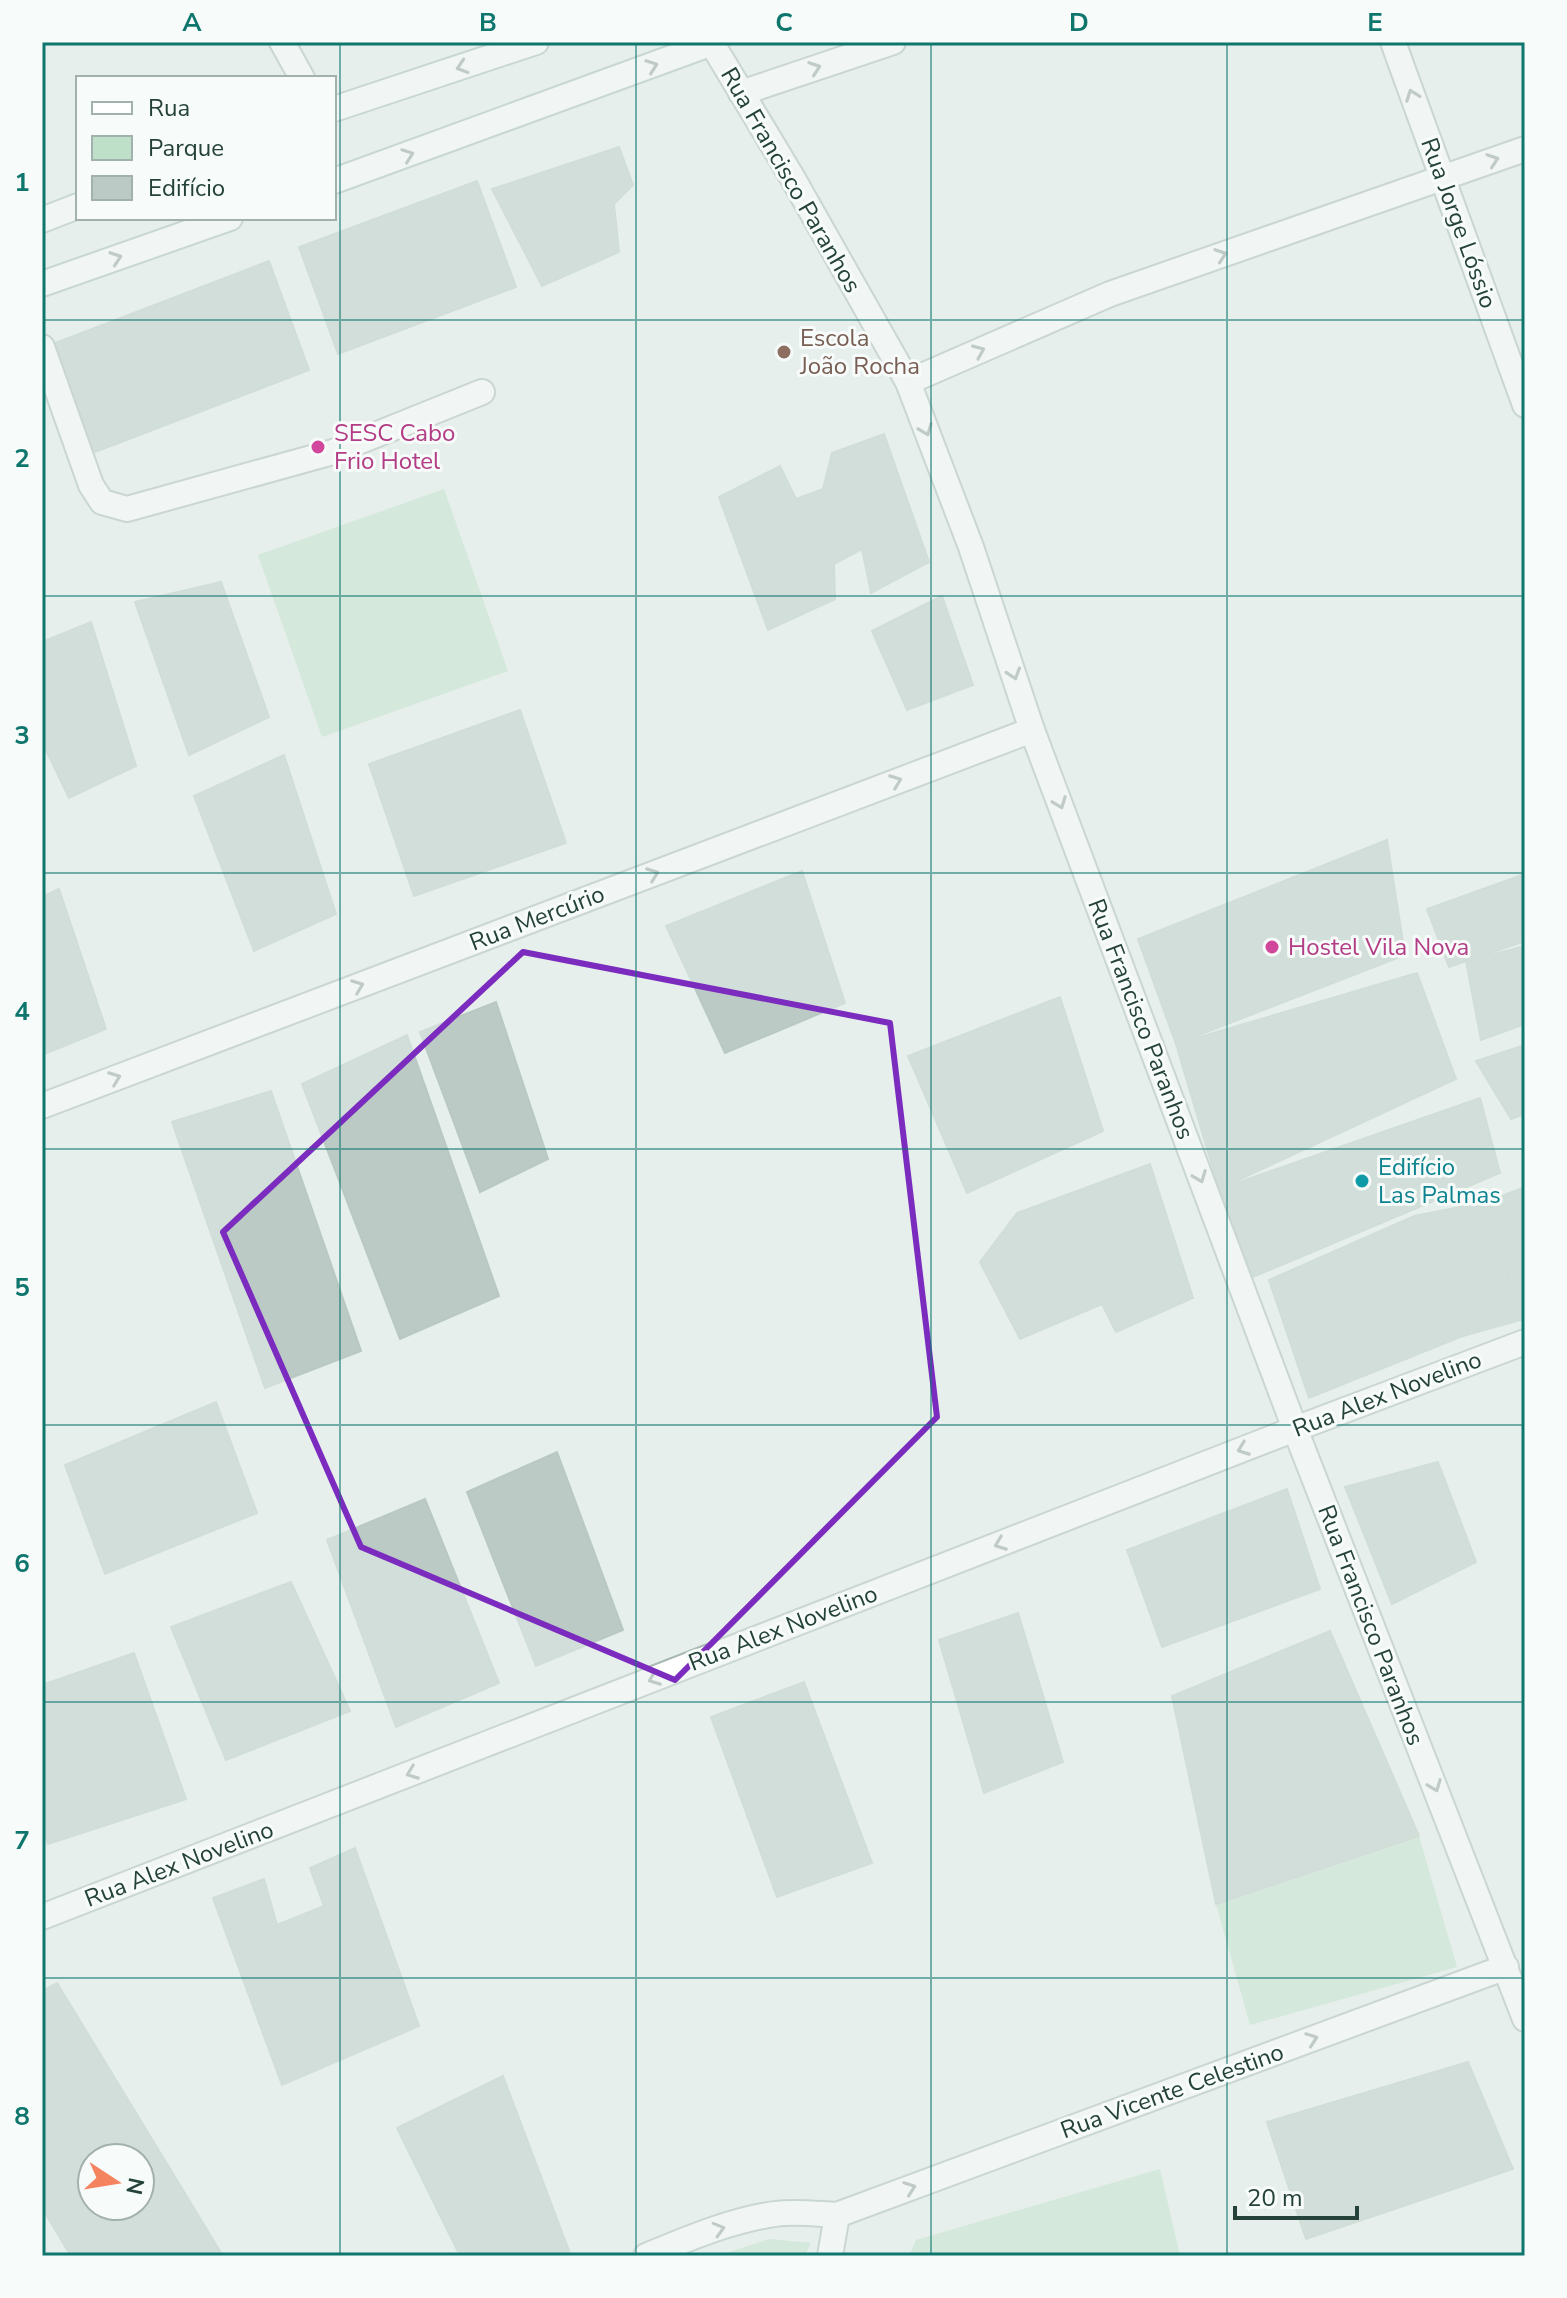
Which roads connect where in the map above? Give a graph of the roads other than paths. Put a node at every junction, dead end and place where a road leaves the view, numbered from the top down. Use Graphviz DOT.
graph roads {
  1 [pos="282,42"];
  2 [pos="536,42"];
  3 [pos="893,42"];
  4 [pos="1393,42"];
  5 [pos="713,43"];
  6 [pos="301,76"];
  7 [pos="741,93"];
  8 [pos="336,108"];
  9 [pos="1525,149"];
  10 [pos="1442,178"];
  11 [pos="336,180"];
  12 [pos="76,207"];
  13 [pos="42,220"];
  14 [pos="224,220"];
  15 [pos="42,284"];
  16 [pos="42,347"];
  17 [pos="908,382"];
  18 [pos="482,392"];
  19 [pos="1525,405"];
  20 [pos="1032,730"];
  21 [pos="42,1106"];
  22 [pos="1525,1342"];
  23 [pos="1295,1429"];
  24 [pos="42,1917"];
  25 [pos="1506,1967"];
  26 [pos="1525,2019"];
  27 [pos="837,2215"];
  28 [pos="646,2256"];
  29 [pos="830,2256"];
  1 -- 6 [label="street"];
  2 -- 8 [label="street, one-way"];
  7 -- 3 [label="street, one-way"];
  10 -- 4 [label="street, Rua Jorge Lóssio, one-way"];
  5 -- 7 [label="street, Rua Francisco Paranhos"];
  11 -- 5 [label="street, one-way"];
  7 -- 17 [label="street, Rua Francisco Paranhos"];
  10 -- 9 [label="street, one-way"];
  17 -- 10 [label="street, one-way"];
  10 -- 19 [label="street, Rua Jorge Lóssio"];
  12 -- 13 [label="street"];
  15 -- 14 [label="street, one-way"];
  16 -- 18 [label="street"];
  17 -- 20 [label="street, Rua Francisco Paranhos, one-way"];
  21 -- 20 [label="street, Rua Mercúrio, one-way"];
  20 -- 23 [label="street, Rua Francisco Paranhos, one-way"];
  22 -- 23 [label="street, Rua Alex Novelino"];
  23 -- 24 [label="street, Rua Alex Novelino, one-way"];
  23 -- 25 [label="street, Rua Francisco Paranhos, one-way"];
  25 -- 26 [label="street, Rua Francisco Paranhos"];
  27 -- 25 [label="street, Rua Vicente Celestino, one-way"];
  28 -- 27 [label="street, Rua Vicente Celestino, one-way"];
  27 -- 29 [label="street"];
}
